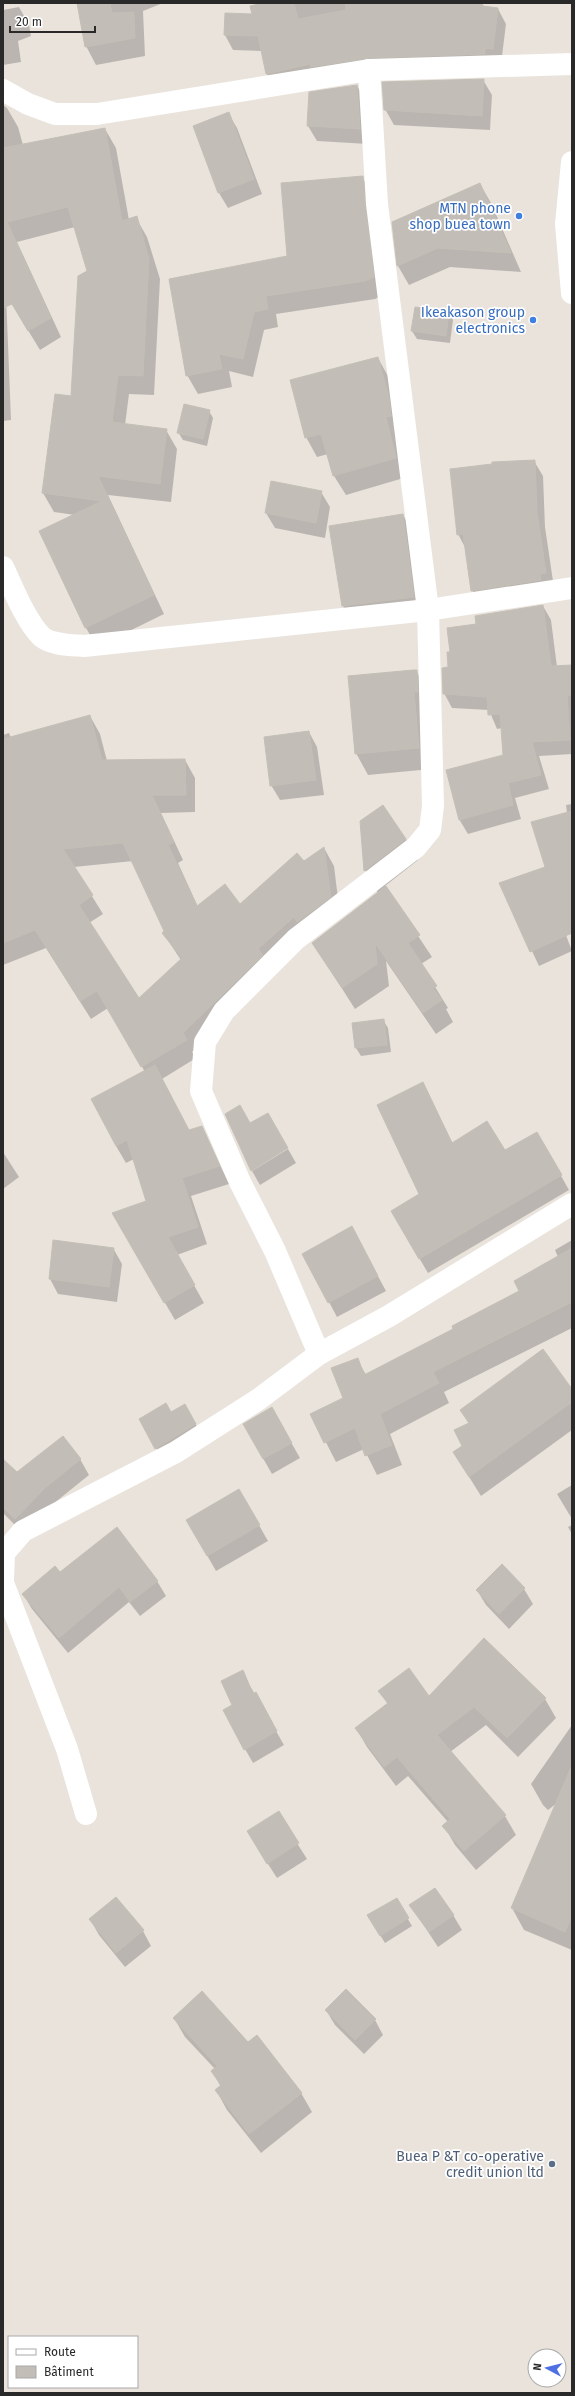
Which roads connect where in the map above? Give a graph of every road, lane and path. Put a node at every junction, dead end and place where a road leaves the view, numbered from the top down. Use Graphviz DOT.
graph roads {
  1 [pos="572,64"];
  2 [pos="369,70"];
  3 [pos="3,90"];
  4 [pos="572,162"];
  5 [pos="569,223"];
  6 [pos="572,293"];
  7 [pos="3,567"];
  8 [pos="572,588"];
  9 [pos="428,610"];
  10 [pos="572,1204"];
  11 [pos="319,1354"];
  12 [pos="3,1580"];
  13 [pos="3,1583"];
  14 [pos="86,1814"];
  1 -- 2 [label="street"];
  2 -- 3 [label="street"];
  2 -- 9 [label="street"];
  4 -- 5 [label="street"];
  5 -- 6 [label="street"];
  7 -- 9 [label="street"];
  8 -- 9 [label="street"];
  9 -- 11 [label="street"];
  10 -- 11 [label="street"];
  11 -- 12 [label="street"];
  13 -- 14 [label="street"];
}
